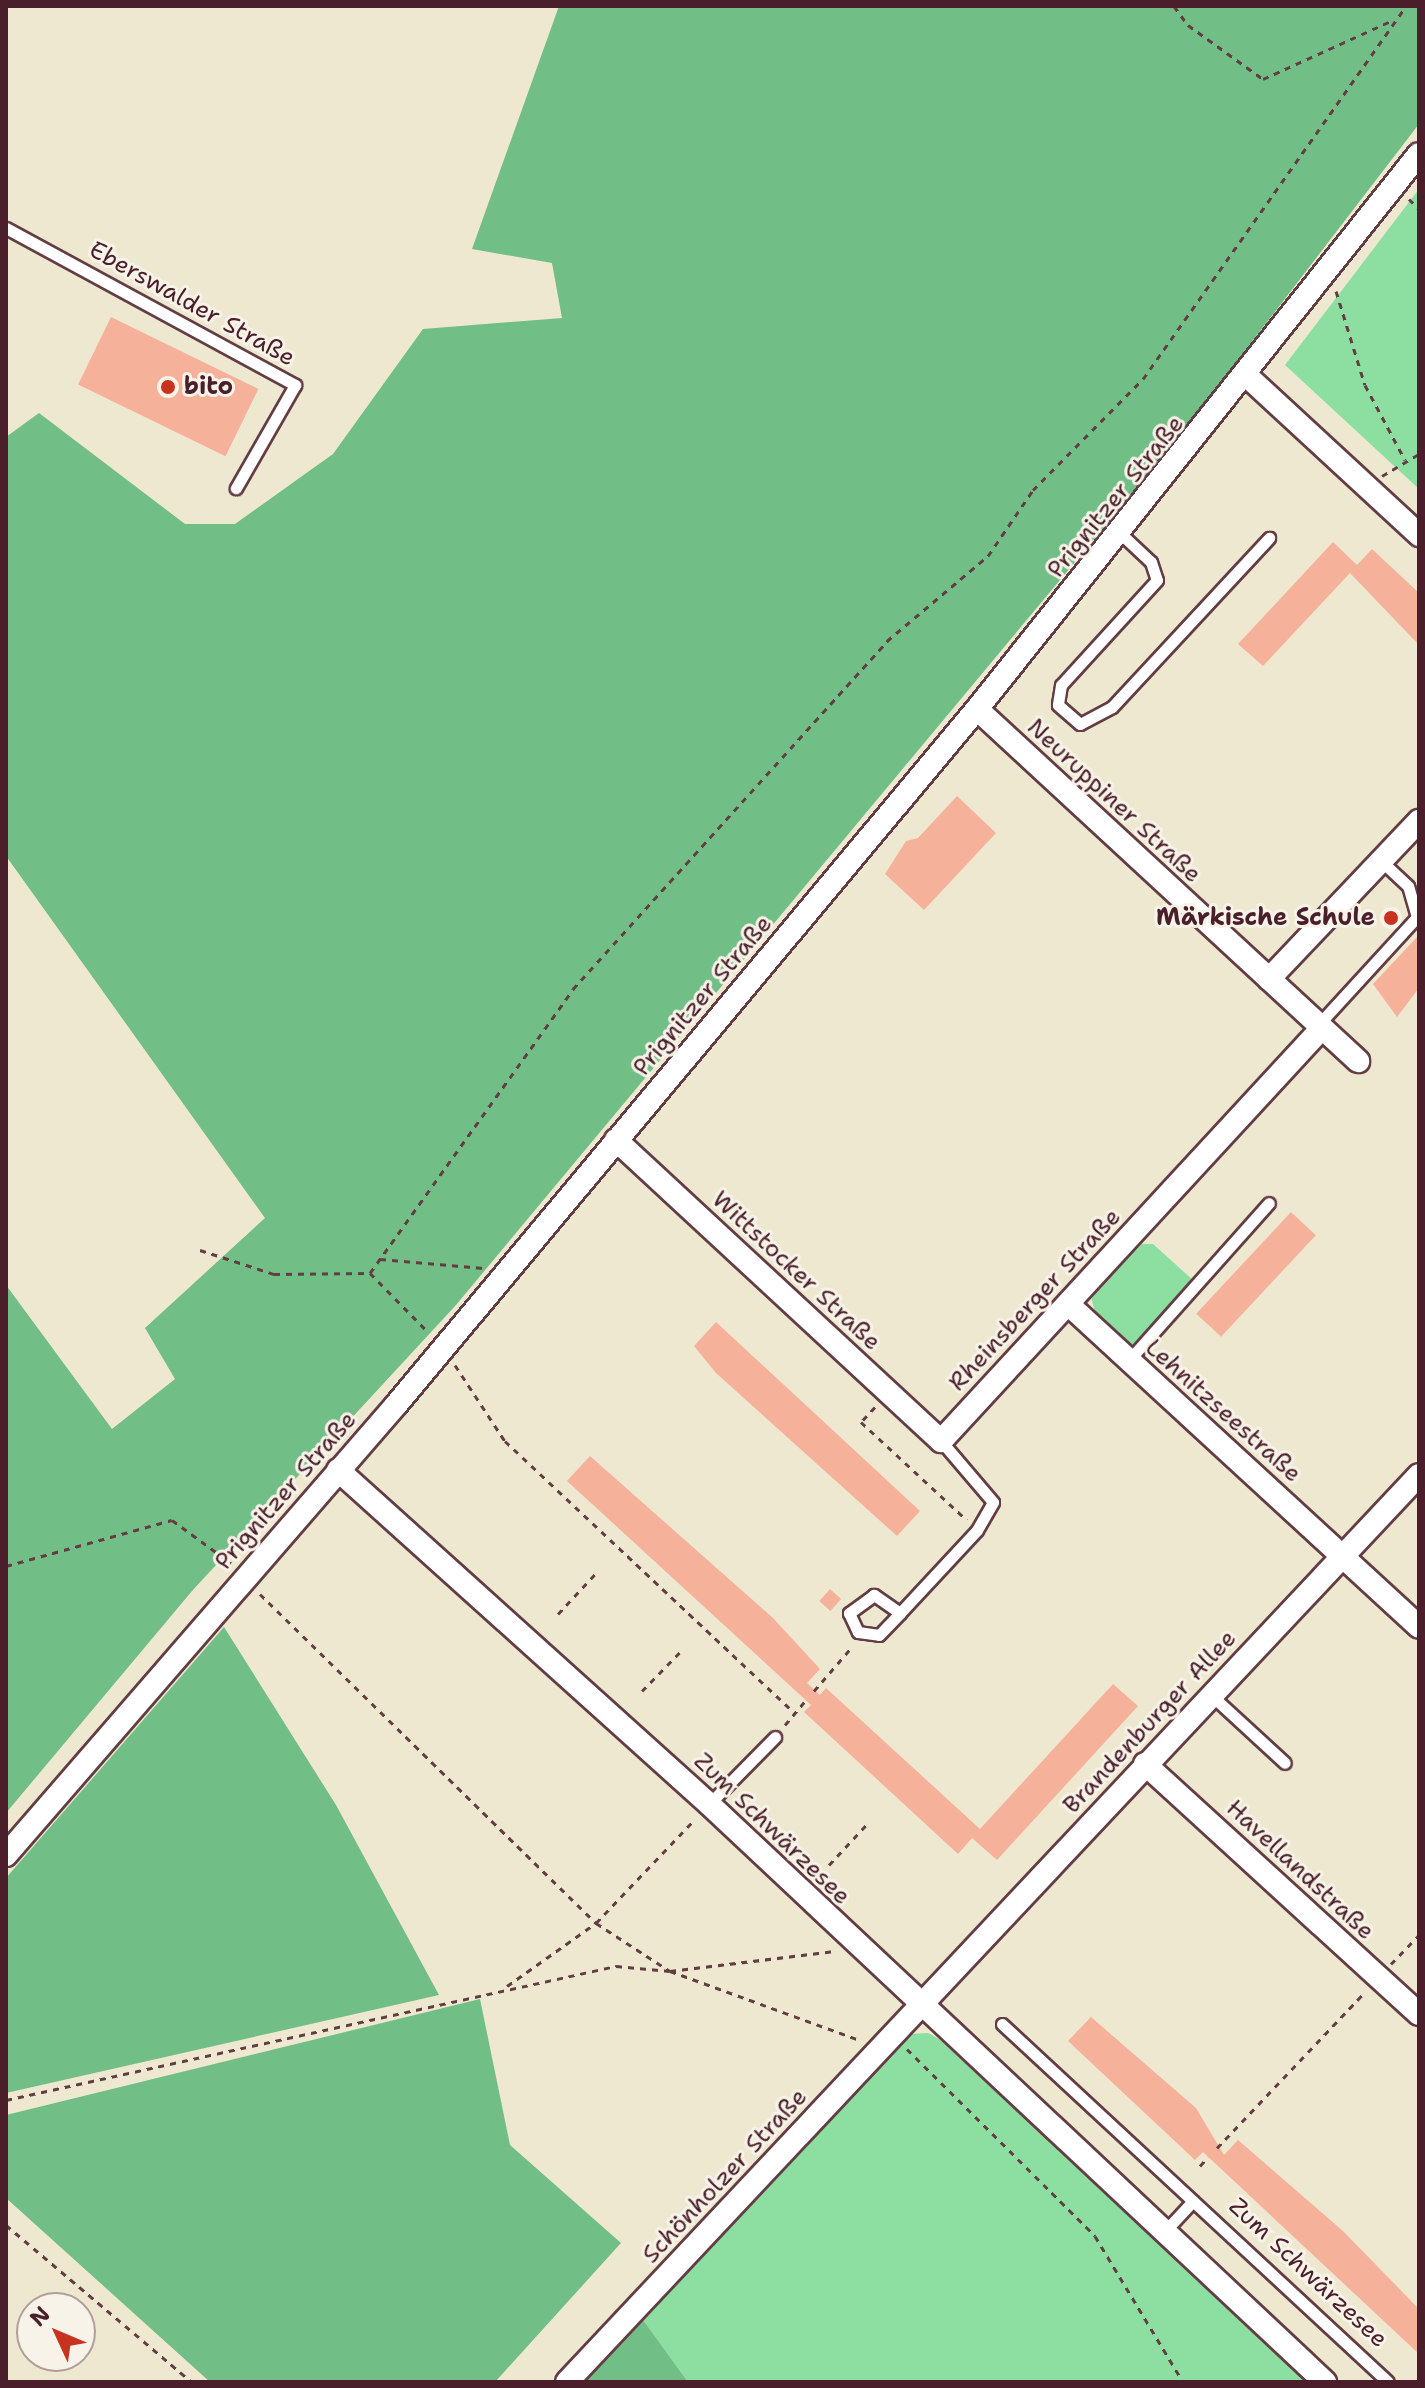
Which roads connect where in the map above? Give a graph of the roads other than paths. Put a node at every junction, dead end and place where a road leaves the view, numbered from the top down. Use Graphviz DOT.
graph roads {
  1 [pos="1419,154"];
  2 [pos="6,228"];
  3 [pos="1248,377"];
  4 [pos="236,488"];
  5 [pos="1120,533"];
  6 [pos="1419,535"];
  7 [pos="1269,538"];
  8 [pos="977,709"];
  9 [pos="1419,821"];
  10 [pos="1381,861"];
  11 [pos="1269,979"];
  12 [pos="1320,1026"];
  13 [pos="1358,1061"];
  14 [pos="616,1140"];
  15 [pos="1269,1203"];
  16 [pos="1068,1304"];
  17 [pos="1129,1360"];
  18 [pos="941,1441"];
  19 [pos="338,1470"];
  20 [pos="1419,1475"];
  21 [pos="1343,1556"];
  22 [pos="900,1613"];
  23 [pos="1419,1627"];
  24 [pos="1211,1695"];
  25 [pos="775,1737"];
  26 [pos="1285,1763"];
  27 [pos="1145,1764"];
  28 [pos="709,1804"];
  29 [pos="6,1855"];
  30 [pos="920,2005"];
  31 [pos="1419,2014"];
  32 [pos="1002,2024"];
  33 [pos="1193,2201"];
  34 [pos="1165,2231"];
  35 [pos="567,2382"];
  36 [pos="1325,2382"];
  37 [pos="1388,2382"];
  1 -- 3 [label="street, Prignitzer Straße"];
  2 -- 4 [label="lane, Eberswalder Straße"];
  3 -- 5 [label="street, Prignitzer Straße"];
  3 -- 6 [label="street"];
  5 -- 7 [label="lane"];
  5 -- 8 [label="street, Prignitzer Straße"];
  8 -- 11 [label="street, Neuruppiner Straße"];
  8 -- 14 [label="street, Prignitzer Straße"];
  9 -- 10 [label="street"];
  10 -- 11 [label="street"];
  10 -- 12 [label="lane"];
  11 -- 12 [label="street, Neuruppiner Straße"];
  12 -- 13 [label="street, Neuruppiner Straße"];
  12 -- 16 [label="street, Rheinsberger Straße"];
  14 -- 18 [label="street, Wittstocker Straße"];
  14 -- 19 [label="street, Prignitzer Straße"];
  15 -- 17 [label="lane"];
  16 -- 17 [label="street, Lehnitzseestraße"];
  16 -- 18 [label="street, Rheinsberger Straße"];
  17 -- 21 [label="street, Lehnitzseestraße"];
  18 -- 22 [label="lane"];
  19 -- 28 [label="street, Zum Schwärzesee"];
  19 -- 29 [label="street, Prignitzer Straße"];
  20 -- 21 [label="street, Brandenburger Allee"];
  21 -- 23 [label="street, Lehnitzseestraße"];
  21 -- 24 [label="street, Brandenburger Allee"];
  22 -- 22 [label="lane"];
  24 -- 26 [label="lane"];
  24 -- 27 [label="street, Brandenburger Allee"];
  25 -- 28 [label="lane"];
  27 -- 30 [label="street, Brandenburger Allee"];
  27 -- 31 [label="street, Havellandstraße"];
  28 -- 30 [label="street, Zum Schwärzesee"];
  30 -- 34 [label="street, Zum Schwärzesee"];
  30 -- 35 [label="street, Schönholzer Straße"];
  32 -- 33 [label="lane, Zum Schwärzesee"];
  33 -- 34 [label="lane, Zum Schwärzesee"];
  33 -- 37 [label="lane, Zum Schwärzesee"];
  34 -- 36 [label="street, Zum Schwärzesee"];
}
